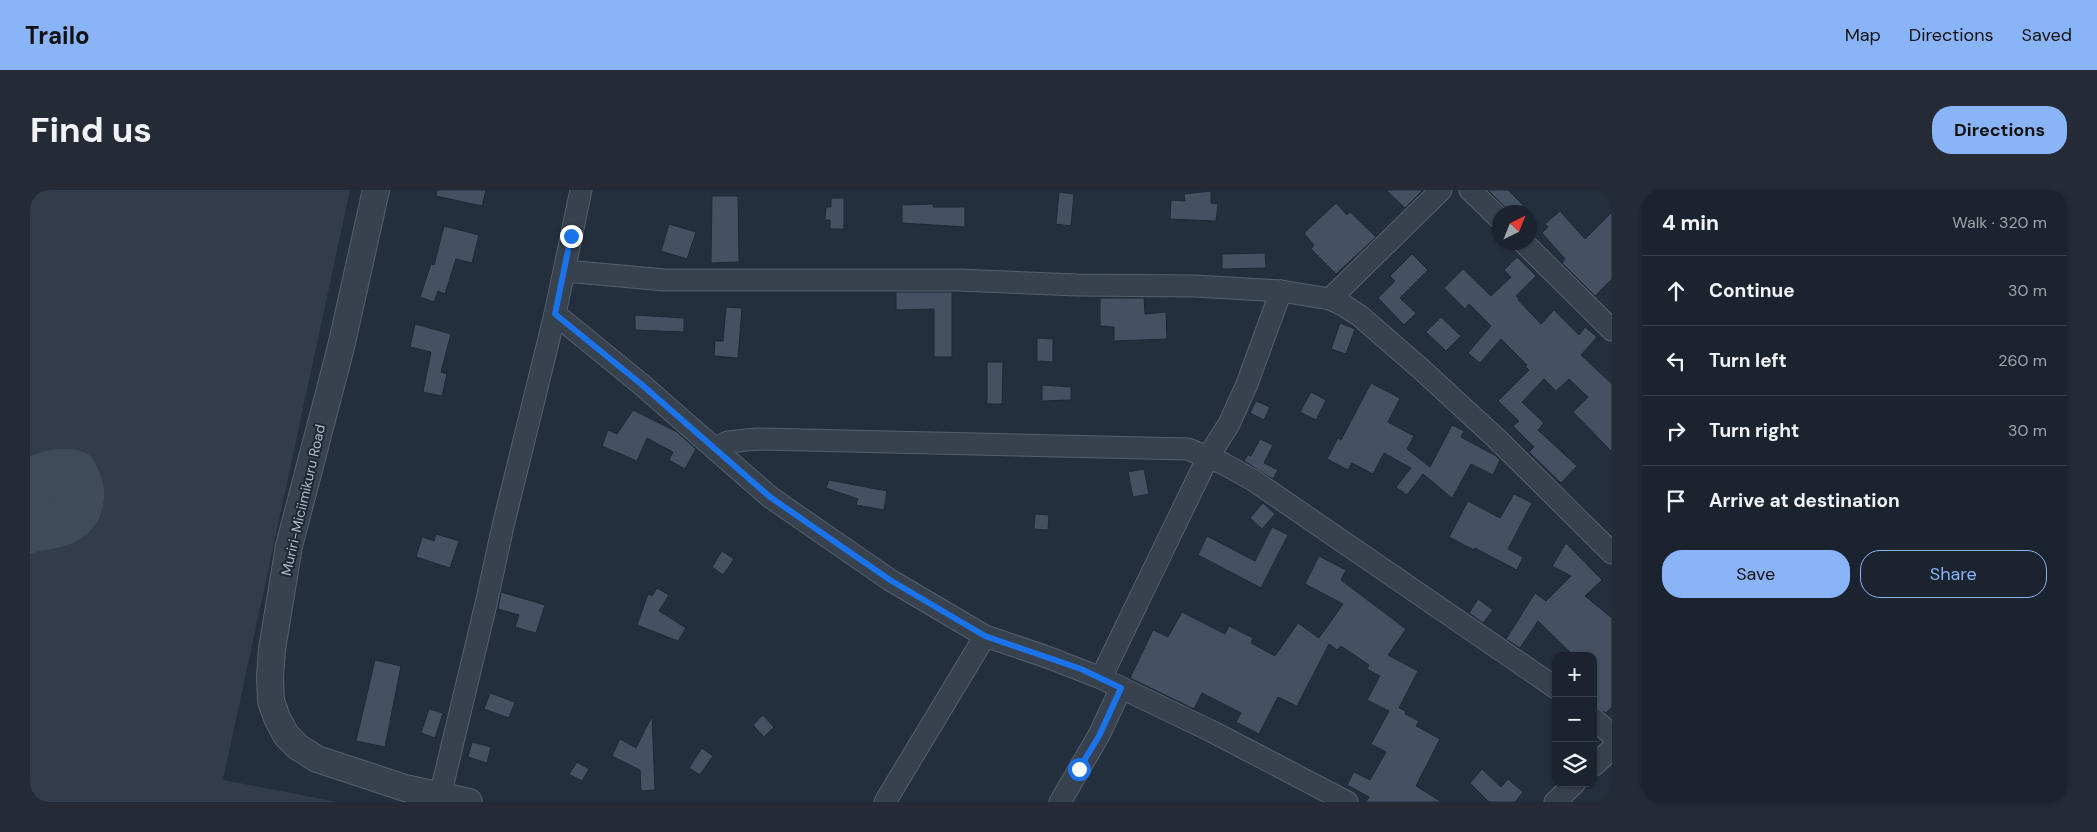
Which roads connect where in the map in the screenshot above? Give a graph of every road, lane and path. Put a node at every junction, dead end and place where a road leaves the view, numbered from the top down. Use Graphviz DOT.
graph roads {
  1 [pos="376,190"];
  2 [pos="581,190"];
  3 [pos="1441,190"];
  4 [pos="1470,190"];
  5 [pos="1492,211"];
  6 [pos="1531,250"];
  7 [pos="565,271"];
  8 [pos="1281,290"];
  9 [pos="1330,299"];
  10 [pos="555,314"];
  11 [pos="1612,330"];
  12 [pos="714,448"];
  13 [pos="1208,457"];
  14 [pos="1612,553"];
  15 [pos="985,636"];
  16 [pos="1102,678"];
  17 [pos="1552,685"];
  18 [pos="1121,688"];
  19 [pos="1597,722"];
  20 [pos="1612,735"];
  21 [pos="1612,749"];
  22 [pos="1597,762"];
  23 [pos="1571,787"];
  24 [pos="440,796"];
  25 [pos="469,802"];
  26 [pos="885,802"];
  27 [pos="1060,802"];
  28 [pos="1346,802"];
  29 [pos="1555,802"];
  1 -- 24 [label="street, Muriri-Miciimikuru Road"];
  2 -- 7 [label="street"];
  3 -- 9 [label="street"];
  4 -- 5 [label="street"];
  6 -- 11 [label="street"];
  7 -- 8 [label="street"];
  7 -- 10 [label="street"];
  8 -- 9 [label="street"];
  8 -- 13 [label="street"];
  9 -- 14 [label="street"];
  10 -- 12 [label="street"];
  10 -- 24 [label="street"];
  12 -- 13 [label="street"];
  12 -- 15 [label="street"];
  13 -- 16 [label="street"];
  13 -- 17 [label="street"];
  15 -- 16 [label="street"];
  15 -- 26 [label="street"];
  16 -- 18 [label="street"];
  18 -- 27 [label="street"];
  18 -- 28 [label="street"];
  19 -- 20 [label="street"];
  21 -- 22 [label="street"];
  23 -- 29 [label="street"];
  24 -- 25 [label="street, Muriri-Miciimikuru Road"];
}
